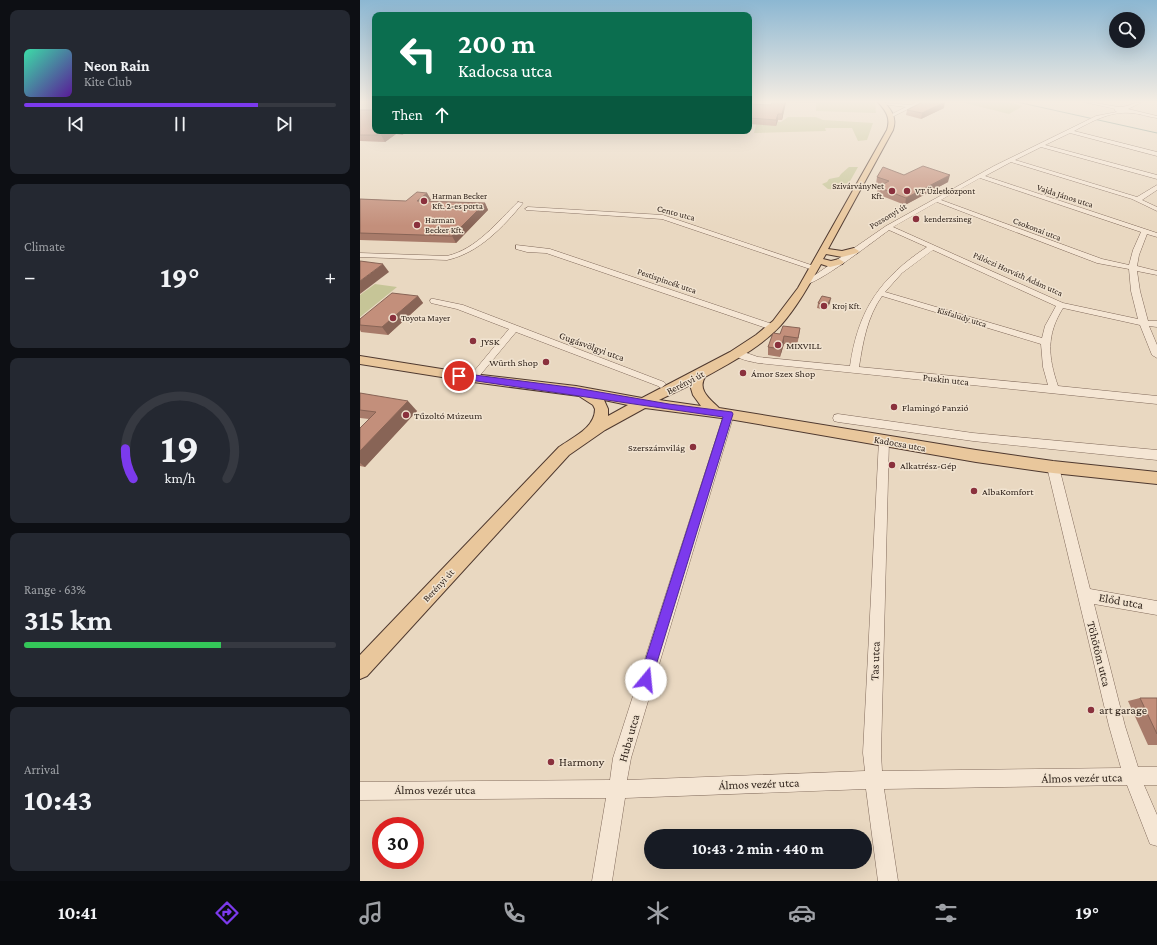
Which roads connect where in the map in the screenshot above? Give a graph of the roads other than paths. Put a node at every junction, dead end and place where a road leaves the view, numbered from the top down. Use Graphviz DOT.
graph roads {
  1 [pos="883,143"];
  2 [pos="1044,143"];
  3 [pos="1116,143"];
  4 [pos="1040,145"];
  5 [pos="1157,154"];
  6 [pos="1011,160"];
  7 [pos="980,176"];
  8 [pos="1157,177"];
  9 [pos="1157,187"];
  10 [pos="936,200"];
  11 [pos="1139,200"];
  12 [pos="520,203"];
  13 [pos="528,209"];
  14 [pos="1157,209"];
  15 [pos="888,227"];
  16 [pos="1145,231"];
  17 [pos="1157,235"];
  18 [pos="932,247"];
  19 [pos="523,249"];
  20 [pos="822,251"];
  21 [pos="854,251"];
  22 [pos="360,255"];
  23 [pos="839,262"];
  24 [pos="816,264"];
  25 [pos="1133,268"];
  26 [pos="1157,273"];
  27 [pos="805,283"];
  28 [pos="880,293"];
  29 [pos="434,301"];
  30 [pos="1061,305"];
  31 [pos="1145,323"];
  32 [pos="1157,324"];
  33 [pos="772,327"];
  34 [pos="514,329"];
  35 [pos="1044,342"];
  36 [pos="738,352"];
  37 [pos="1157,355"];
  38 [pos="360,360"];
  39 [pos="854,370"];
  40 [pos="701,373"];
  41 [pos="473,378"];
  42 [pos="661,384"];
  43 [pos="1054,390"];
  44 [pos="576,391"];
  45 [pos="1157,400"];
  46 [pos="644,402"];
  47 [pos="722,414"];
  48 [pos="838,418"];
  49 [pos="593,431"];
  50 [pos="884,440"];
  51 [pos="1157,454"];
  52 [pos="1053,467"];
  53 [pos="1157,478"];
  54 [pos="1084,595"];
  55 [pos="1157,608"];
  56 [pos="364,659"];
  57 [pos="1157,776"];
  58 [pos="1132,777"];
  59 [pos="874,780"];
  60 [pos="616,789"];
  61 [pos="360,790"];
  62 [pos="1157,837"];
  63 [pos="602,881"];
  64 [pos="888,881"];
  1 -- 20 [label="main road, Berényi út"];
  2 -- 4 [label="street, Pozsonyi út"];
  3 -- 5 [label="street"];
  4 -- 6 [label="street, Pozsonyi út"];
  4 -- 8 [label="street"];
  6 -- 7 [label="street, Pozsonyi út"];
  6 -- 11 [label="street"];
  7 -- 10 [label="street, Pozsonyi út"];
  7 -- 16 [label="street, Vajda János utca"];
  9 -- 11 [label="street"];
  10 -- 15 [label="street, Pozsonyi út"];
  10 -- 25 [label="street, Csokonai utca"];
  11 -- 14 [label="street"];
  12 -- 22 [label="street"];
  13 -- 24 [label="street, Cento utca"];
  15 -- 18 [label="street, Pálóczi Horváth Ádám utca"];
  15 -- 21 [label="street, Pozsonyi út"];
  16 -- 17 [label="street, Vajda János utca"];
  16 -- 25 [label="street"];
  18 -- 28 [label="street"];
  18 -- 30 [label="street, Pálóczi Horváth Ádám utca"];
  19 -- 33 [label="street, Pestispincék utca"];
  20 -- 21 [label="main road"];
  20 -- 24 [label="main road, Berényi út"];
  21 -- 23 [label="street, Pozsonyi út"];
  23 -- 24 [label="main road"];
  23 -- 27 [label="street, Pozsonyi út"];
  24 -- 27 [label="main road, Berényi út"];
  25 -- 26 [label="street, Csokonai utca"];
  25 -- 31 [label="street"];
  27 -- 33 [label="main road, Berényi út"];
  28 -- 35 [label="street, Kisfaludy utca"];
  28 -- 39 [label="street"];
  29 -- 34 [label="street, Gugásvölgyi utca"];
  30 -- 31 [label="street, Pálóczi Horváth Ádám utca"];
  30 -- 35 [label="street"];
  31 -- 32 [label="street, Pálóczi Horváth Ádám utca"];
  31 -- 37 [label="street"];
  33 -- 36 [label="main road, Berényi út"];
  34 -- 41 [label="street"];
  34 -- 42 [label="street, Gugásvölgyi utca"];
  35 -- 43 [label="street"];
  36 -- 39 [label="street, Puskin utca"];
  36 -- 40 [label="main road, Berényi út"];
  38 -- 41 [label="main road, Kadocsa utca"];
  39 -- 43 [label="street, Puskin utca"];
  40 -- 46 [label="main road, Berényi út"];
  40 -- 47 [label="main road"];
  41 -- 44 [label="main road, Kadocsa utca"];
  43 -- 45 [label="street, Puskin utca"];
  44 -- 46 [label="main road, Kadocsa utca"];
  44 -- 49 [label="main road"];
  46 -- 47 [label="main road, Kadocsa utca"];
  46 -- 49 [label="main road, Berényi út"];
  47 -- 50 [label="main road, Kadocsa utca"];
  47 -- 60 [label="street, Huba utca"];
  48 -- 51 [label="street, Kadocsa utca"];
  49 -- 56 [label="main road, Berényi út"];
  50 -- 52 [label="main road, Kadocsa utca"];
  50 -- 59 [label="street, Tas utca"];
  52 -- 53 [label="main road, Kadocsa utca"];
  52 -- 54 [label="street, Töhötöm utca"];
  54 -- 55 [label="street, Előd utca"];
  54 -- 58 [label="street, Töhötöm utca"];
  57 -- 58 [label="street, Álmos vezér utca"];
  58 -- 59 [label="street, Álmos vezér utca"];
  58 -- 62 [label="street, Töhötöm utca"];
  59 -- 60 [label="street, Álmos vezér utca"];
  59 -- 64 [label="street, Tas utca"];
  60 -- 61 [label="street, Álmos vezér utca"];
  60 -- 63 [label="street, Huba utca"];
}
